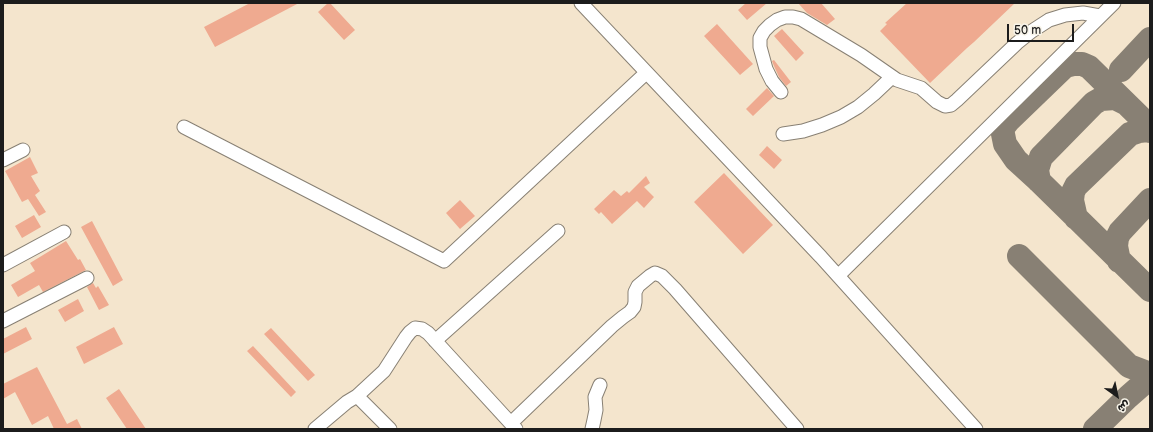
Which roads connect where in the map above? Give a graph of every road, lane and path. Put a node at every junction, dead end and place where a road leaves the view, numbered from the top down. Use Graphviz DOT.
graph roads {
  1 [pos="582,3"];
  2 [pos="1114,3"];
  3 [pos="1100,16"];
  4 [pos="646,73"];
  5 [pos="892,77"];
  6 [pos="781,92"];
  7 [pos="184,127"];
  8 [pos="783,134"];
  9 [pos="23,150"];
  10 [pos="3,160"];
  11 [pos="558,231"];
  12 [pos="64,232"];
  13 [pos="3,265"];
  14 [pos="838,276"];
  15 [pos="88,278"];
  16 [pos="3,320"];
  17 [pos="435,341"];
  18 [pos="600,385"];
  19 [pos="357,396"];
  20 [pos="514,426"];
  21 [pos="315,429"];
  22 [pos="390,429"];
  23 [pos="592,429"];
  24 [pos="796,429"];
  25 [pos="976,429"];
  1 -- 4 [label="street"];
  2 -- 3 [label="street"];
  3 -- 5 [label="street"];
  3 -- 14 [label="street"];
  4 -- 7 [label="street"];
  4 -- 14 [label="street"];
  5 -- 6 [label="street"];
  5 -- 8 [label="street"];
  9 -- 10 [label="street"];
  11 -- 17 [label="street"];
  12 -- 13 [label="street"];
  14 -- 25 [label="street"];
  15 -- 16 [label="street"];
  17 -- 19 [label="street"];
  17 -- 20 [label="street"];
  18 -- 23 [label="street"];
  19 -- 21 [label="street"];
  19 -- 22 [label="street"];
  20 -- 24 [label="street"];
}
